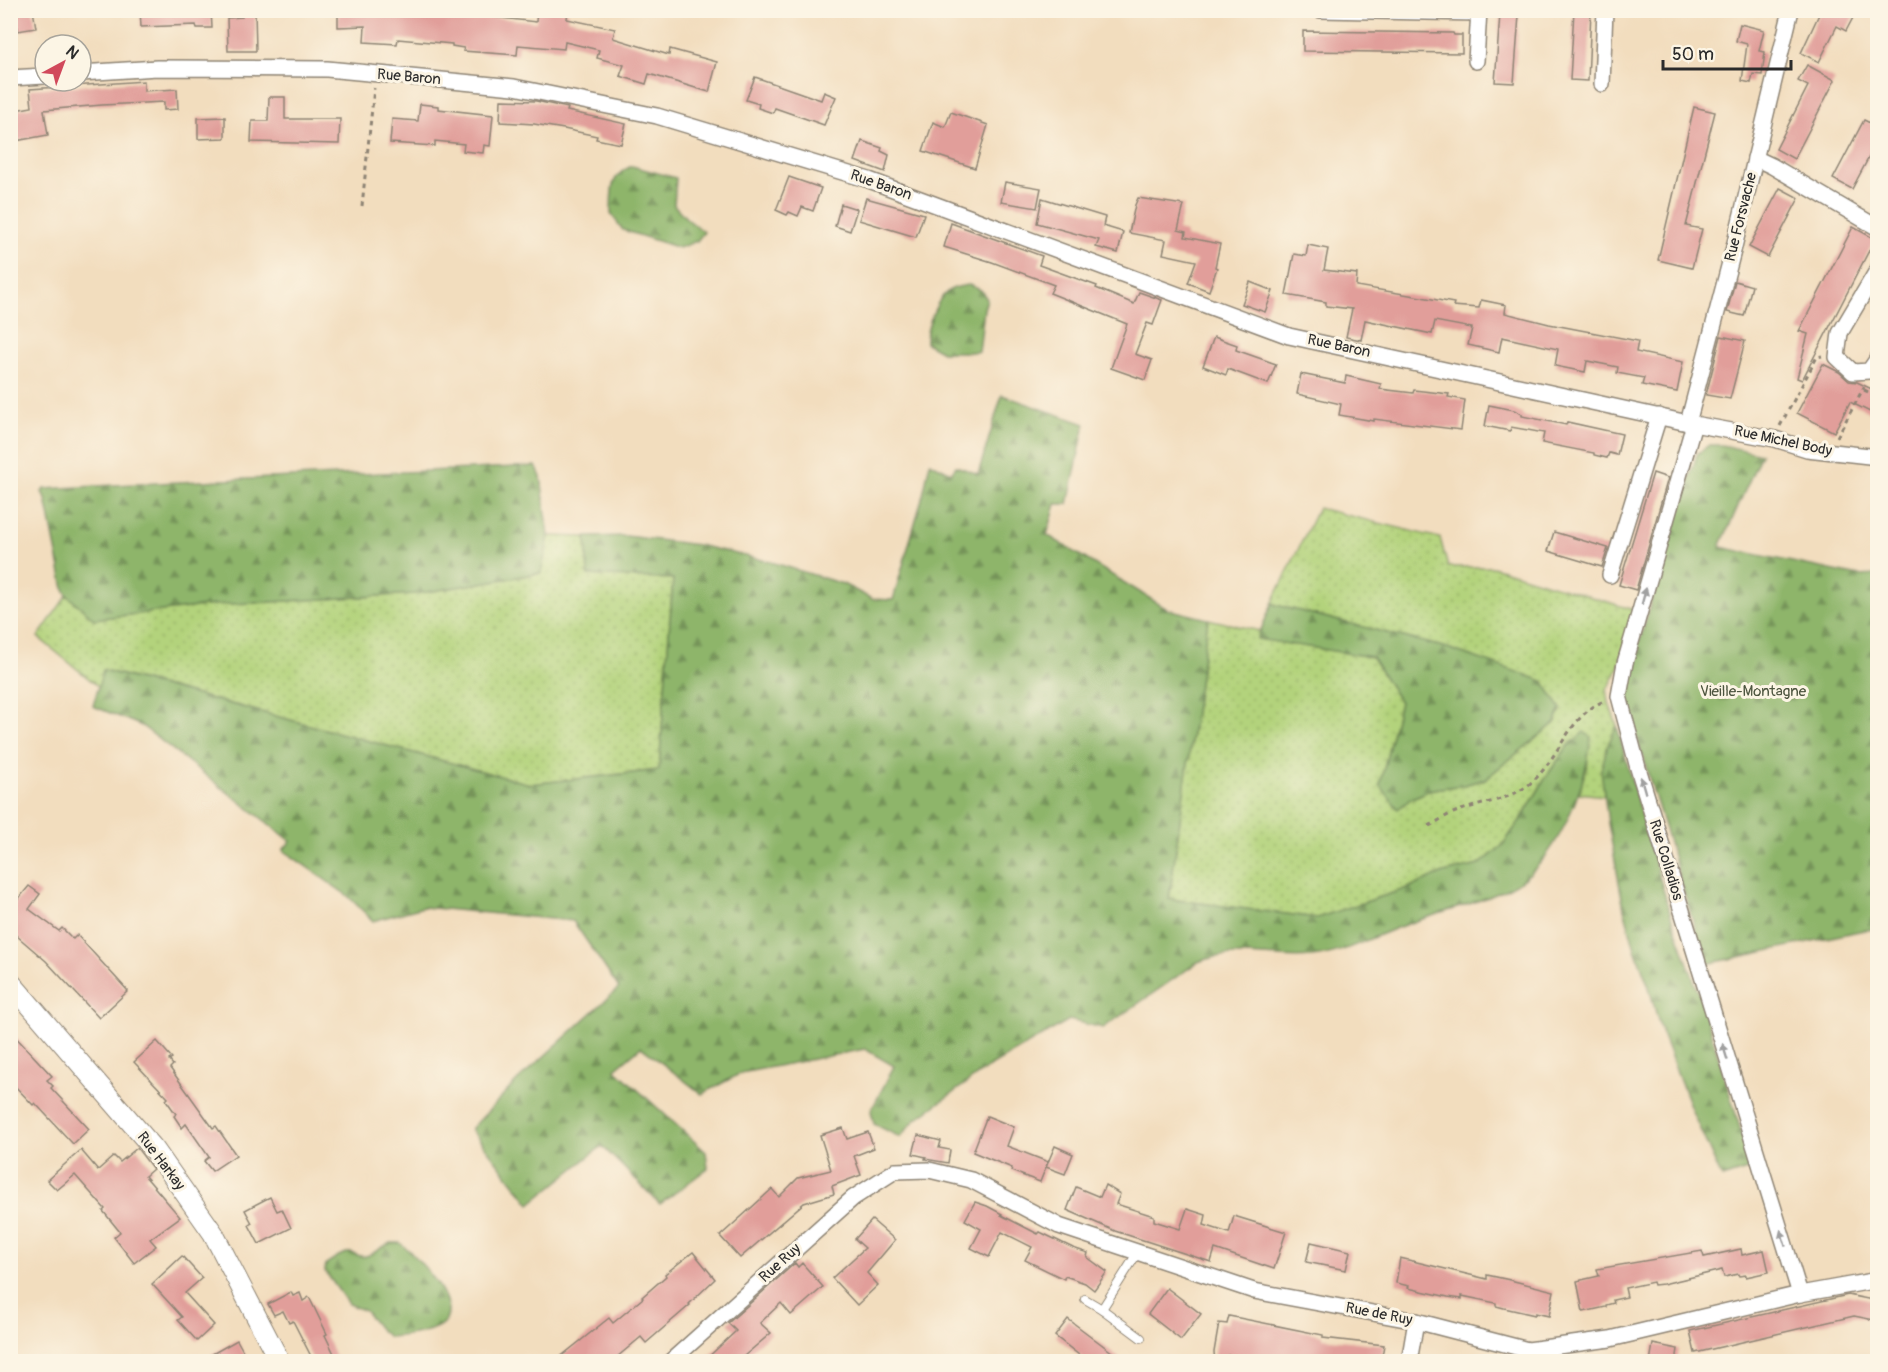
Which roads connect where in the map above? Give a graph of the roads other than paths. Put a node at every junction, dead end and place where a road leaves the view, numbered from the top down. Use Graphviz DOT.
graph roads {
  1 [pos="1320,10"];
  2 [pos="1605,10"];
  3 [pos="1371,11"];
  4 [pos="1479,12"];
  5 [pos="1788,12"];
  6 [pos="1476,61"];
  7 [pos="93,72"];
  8 [pos="33,77"];
  9 [pos="10,78"];
  10 [pos="1602,84"];
  11 [pos="1755,158"];
  12 [pos="1878,228"];
  13 [pos="1878,269"];
  14 [pos="1878,358"];
  15 [pos="1659,416"];
  16 [pos="1691,423"];
  17 [pos="1878,457"];
  18 [pos="1610,575"];
  19 [pos="10,982"];
  20 [pos="895,1171"];
  21 [pos="1138,1252"];
  22 [pos="1878,1281"];
  23 [pos="1800,1294"];
  24 [pos="1085,1299"];
  25 [pos="1102,1309"];
  26 [pos="1416,1321"];
  27 [pos="1141,1338"];
  28 [pos="280,1362"];
  29 [pos="670,1362"];
  30 [pos="1410,1362"];
  1 -- 3 [label="street"];
  2 -- 10 [label="street"];
  3 -- 4 [label="street"];
  4 -- 6 [label="street"];
  5 -- 11 [label="street, Rue Forsvache"];
  7 -- 15 [label="street, Rue Baron"];
  8 -- 9 [label="street"];
  11 -- 12 [label="street"];
  11 -- 16 [label="street, Rue Forsvache"];
  13 -- 14 [label="street"];
  15 -- 16 [label="street, Rue Baron"];
  15 -- 18 [label="street"];
  16 -- 17 [label="street, Rue Michel Body"];
  23 -- 16 [label="street, Rue Colladios, one-way"];
  19 -- 28 [label="street, Rue Harkay"];
  20 -- 21 [label="street, Rue de Ruy"];
  20 -- 29 [label="street, Rue Ruy"];
  21 -- 25 [label="lane"];
  21 -- 26 [label="street, Rue de Ruy"];
  22 -- 23 [label="street, Rue de Ruy"];
  23 -- 26 [label="street, Rue de Ruy"];
  24 -- 25 [label="lane"];
  25 -- 27 [label="lane"];
  26 -- 30 [label="street"];
}
